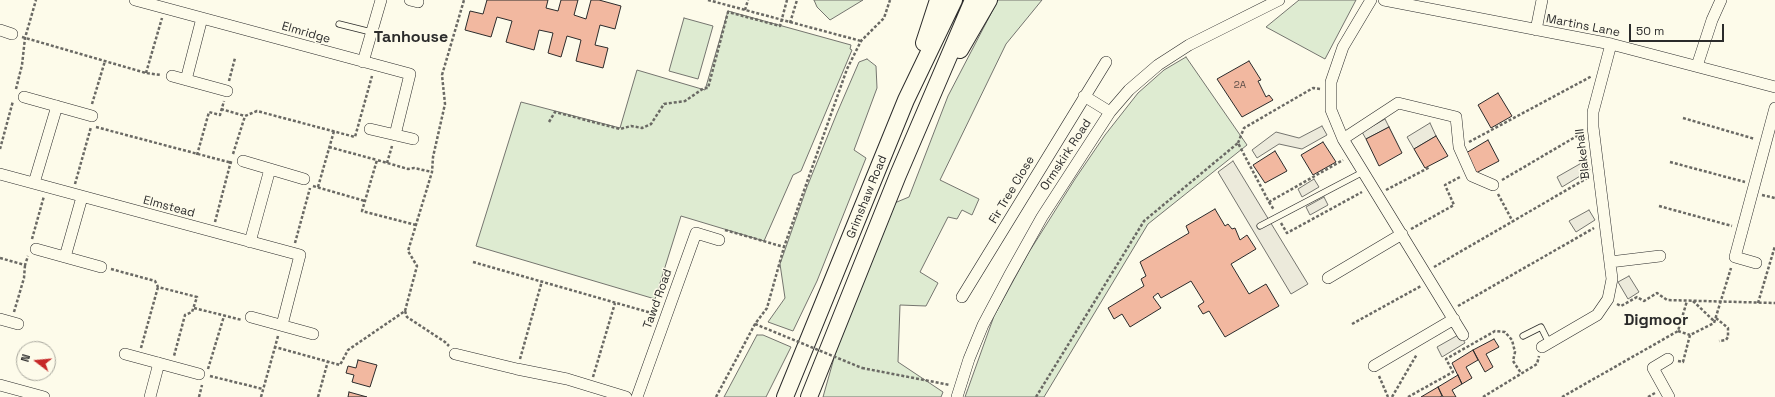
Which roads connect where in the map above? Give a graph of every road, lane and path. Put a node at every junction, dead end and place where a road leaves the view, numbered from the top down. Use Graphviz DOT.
graph roads {
  1 [pos="36,0"];
  2 [pos="135,0"];
  3 [pos="381,0"];
  4 [pos="464,0"];
  5 [pos="708,0"];
  6 [pos="748,0"];
  7 [pos="787,0"];
  8 [pos="797,0"];
  9 [pos="890,0"];
  10 [pos="938,0"];
  11 [pos="954,0"];
  12 [pos="973,0"];
  13 [pos="989,0"];
  14 [pos="1279,0"];
  15 [pos="1371,0"];
  16 [pos="1384,0"];
  17 [pos="1542,0"];
  18 [pos="1721,0"];
  19 [pos="159,4"];
  20 [pos="745,10"];
  21 [pos="202,18"];
  22 [pos="782,20"];
  23 [pos="790,23"];
  24 [pos="339,24"];
  25 [pos="0,30"];
  26 [pos="1536,30"];
  27 [pos="371,32"];
  28 [pos="12,34"];
  29 [pos="25,38"];
  30 [pos="861,41"];
  31 [pos="1610,44"];
  32 [pos="236,58"];
  33 [pos="363,62"];
  34 [pos="1106,62"];
  35 [pos="1697,66"];
  36 [pos="1603,70"];
  37 [pos="146,73"];
  38 [pos="172,76"];
  39 [pos="372,76"];
  40 [pos="186,80"];
  41 [pos="1775,88"];
  42 [pos="1331,90"];
  43 [pos="226,91"];
  44 [pos="1084,96"];
  45 [pos="24,97"];
  46 [pos="906,100"];
  47 [pos="57,106"];
  48 [pos="1775,108"];
  49 [pos="221,109"];
  50 [pos="925,110"];
  51 [pos="1110,112"];
  52 [pos="245,116"];
  53 [pos="1683,118"];
  54 [pos="91,121"];
  55 [pos="549,122"];
  56 [pos="1593,127"];
  57 [pos="370,129"];
  58 [pos="334,131"];
  59 [pos="395,135"];
  60 [pos="414,139"];
  61 [pos="1343,139"];
  62 [pos="1766,142"];
  63 [pos="1238,143"];
  64 [pos="329,147"];
  65 [pos="1459,147"];
  66 [pos="0,149"];
  67 [pos="1352,154"];
  68 [pos="198,155"];
  69 [pos="376,160"];
  70 [pos="243,161"];
  71 [pos="1670,162"];
  72 [pos="387,163"];
  73 [pos="231,164"];
  74 [pos="1430,167"];
  75 [pos="270,169"];
  76 [pos="432,172"];
  77 [pos="1363,172"];
  78 [pos="1598,172"];
  79 [pos="0,174"];
  80 [pos="1463,175"];
  81 [pos="304,179"];
  82 [pos="34,183"];
  83 [pos="1492,185"];
  84 [pos="1754,185"];
  85 [pos="46,187"];
  86 [pos="318,187"];
  87 [pos="1374,190"];
  88 [pos="82,196"];
  89 [pos="365,201"];
  90 [pos="1269,202"];
  91 [pos="1659,206"];
  92 [pos="1278,217"];
  93 [pos="1513,222"];
  94 [pos="1605,222"];
  95 [pos="416,226"];
  96 [pos="1260,226"];
  97 [pos="1742,229"];
  98 [pos="212,232"];
  99 [pos="1402,234"];
  100 [pos="719,240"];
  101 [pos="250,242"];
  102 [pos="1775,246"];
  103 [pos="32,247"];
  104 [pos="784,247"];
  105 [pos="292,253"];
  106 [pos="1660,256"];
  107 [pos="65,257"];
  108 [pos="1735,257"];
  109 [pos="0,258"];
  110 [pos="473,262"];
  111 [pos="1610,262"];
  112 [pos="1756,263"];
  113 [pos="25,265"];
  114 [pos="101,267"];
  115 [pos="1428,276"];
  116 [pos="1328,278"];
  117 [pos="542,281"];
  118 [pos="158,287"];
  119 [pos="962,297"];
  120 [pos="1608,298"];
  121 [pos="1687,301"];
  122 [pos="1693,301"];
  123 [pos="1720,302"];
  124 [pos="615,303"];
  125 [pos="1758,303"];
  126 [pos="1775,303"];
  127 [pos="194,308"];
  128 [pos="405,311"];
  129 [pos="1451,315"];
  130 [pos="224,316"];
  131 [pos="251,317"];
  132 [pos="665,317"];
  133 [pos="0,319"];
  134 [pos="1715,320"];
  135 [pos="14,323"];
  136 [pos="755,324"];
  137 [pos="1352,324"];
  138 [pos="282,325"];
  139 [pos="1678,331"];
  140 [pos="313,334"];
  141 [pos="1463,335"];
  142 [pos="1690,335"];
  143 [pos="1523,336"];
  144 [pos="1719,341"];
  145 [pos="1546,345"];
  146 [pos="275,347"];
  147 [pos="803,352"];
  148 [pos="1418,353"];
  149 [pos="125,354"];
  150 [pos="454,354"];
  151 [pos="138,357"];
  152 [pos="1668,359"];
  153 [pos="824,360"];
  154 [pos="328,362"];
  155 [pos="159,363"];
  156 [pos="171,366"];
  157 [pos="1374,366"];
  158 [pos="517,369"];
  159 [pos="1521,373"];
  160 [pos="202,374"];
  161 [pos="0,385"];
  162 [pos="591,385"];
  163 [pos="263,389"];
  164 [pos="958,392"];
  165 [pos="25,395"];
  166 [pos="44,397"];
  167 [pos="150,397"];
  168 [pos="199,397"];
  169 [pos="261,397"];
  170 [pos="318,397"];
  171 [pos="626,397"];
  172 [pos="637,397"];
  173 [pos="716,397"];
  174 [pos="780,397"];
  175 [pos="785,397"];
  176 [pos="809,397"];
  177 [pos="813,397"];
  178 [pos="1036,397"];
  179 [pos="1388,397"];
  180 [pos="1392,397"];
  181 [pos="1408,397"];
  182 [pos="1483,397"];
  183 [pos="1562,397"];
  184 [pos="1669,397"];
  1 -- 29 [label="path"];
  2 -- 19 [label="street, Elmridge"];
  3 -- 27 [label="street"];
  4 -- 76 [label="path"];
  5 -- 20 [label="path"];
  6 -- 20 [label="path"];
  7 -- 22 [label="path"];
  8 -- 23 [label="path"];
  9 -- 30 [label="path"];
  10 -- 46 [label="main road"];
  11 -- 46 [label="main road, Grimshaw Road"];
  12 -- 50 [label="main road, Grimshaw Road"];
  13 -- 50 [label="main road"];
  14 -- 51 [label="street, Ormskirk Road"];
  15 -- 42 [label="street"];
  16 -- 26 [label="street, Martins Lane"];
  17 -- 26 [label="street"];
  18 -- 35 [label="street"];
  19 -- 21 [label="street, Elmridge"];
  19 -- 37 [label="path"];
  20 -- 22 [label="path"];
  21 -- 33 [label="street, Elmridge"];
  21 -- 40 [label="street"];
  22 -- 23 [label="path"];
  22 -- 55 [label="path"];
  23 -- 30 [label="path"];
  24 -- 27 [label="lane"];
  25 -- 28 [label="street"];
  26 -- 31 [label="street, Martins Lane"];
  27 -- 33 [label="street"];
  28 -- 29 [label="path"];
  29 -- 37 [label="path"];
  29 -- 66 [label="path"];
  30 -- 104 [label="path"];
  31 -- 35 [label="street, Martins Lane"];
  31 -- 36 [label="street, Blakehall"];
  32 -- 43 [label="path"];
  33 -- 59 [label="street, Elmridge"];
  34 -- 44 [label="street, Fir Tree Close"];
  35 -- 41 [label="street, Martins Lane"];
  36 -- 56 [label="street, Blakehall"];
  36 -- 65 [label="path"];
  37 -- 38 [label="path"];
  38 -- 40 [label="street"];
  39 -- 58 [label="path"];
  40 -- 43 [label="street"];
  42 -- 61 [label="street"];
  42 -- 63 [label="path"];
  43 -- 49 [label="path"];
  44 -- 51 [label="street"];
  44 -- 119 [label="street, Fir Tree Close"];
  45 -- 47 [label="street"];
  46 -- 147 [label="main road, Grimshaw Road"];
  47 -- 54 [label="street"];
  47 -- 82 [label="street"];
  48 -- 62 [label="street"];
  49 -- 52 [label="path"];
  49 -- 68 [label="path"];
  50 -- 153 [label="main road, Grimshaw Road"];
  51 -- 164 [label="street, Ormskirk Road"];
  52 -- 58 [label="path"];
  52 -- 73 [label="path"];
  53 -- 62 [label="path"];
  54 -- 68 [label="path"];
  56 -- 78 [label="street, Blakehall"];
  56 -- 83 [label="path"];
  57 -- 59 [label="street"];
  58 -- 64 [label="path"];
  59 -- 60 [label="street"];
  59 -- 72 [label="path"];
  61 -- 65 [label="street"];
  61 -- 67 [label="street"];
  62 -- 84 [label="street"];
  63 -- 90 [label="path"];
  63 -- 178 [label="path"];
  64 -- 69 [label="path"];
  64 -- 86 [label="path"];
  65 -- 83 [label="street"];
  67 -- 77 [label="street"];
  67 -- 90 [label="path"];
  68 -- 73 [label="path"];
  69 -- 72 [label="path"];
  69 -- 89 [label="path"];
  70 -- 73 [label="path"];
  70 -- 75 [label="street"];
  71 -- 84 [label="path"];
  72 -- 76 [label="path"];
  73 -- 98 [label="path"];
  74 -- 87 [label="path"];
  75 -- 81 [label="street"];
  75 -- 101 [label="street"];
  76 -- 95 [label="path"];
  77 -- 87 [label="street"];
  77 -- 92 [label="lane"];
  78 -- 93 [label="path"];
  78 -- 94 [label="street, Blakehall"];
  79 -- 82 [label="street, Elmstead"];
  80 -- 99 [label="path"];
  82 -- 85 [label="street, Elmstead"];
  83 -- 93 [label="path"];
  84 -- 97 [label="street"];
  85 -- 88 [label="street, Elmstead"];
  85 -- 103 [label="path"];
  86 -- 89 [label="path"];
  86 -- 105 [label="path"];
  87 -- 92 [label="path"];
  87 -- 99 [label="street"];
  88 -- 98 [label="street, Elmstead"];
  88 -- 107 [label="street"];
  89 -- 95 [label="path"];
  90 -- 92 [label="path"];
  91 -- 97 [label="path"];
  92 -- 96 [label="lane"];
  93 -- 115 [label="path"];
  94 -- 111 [label="street, Blakehall"];
  94 -- 129 [label="path"];
  95 -- 128 [label="path"];
  97 -- 108 [label="street"];
  98 -- 101 [label="street, Elmstead"];
  99 -- 115 [label="street"];
  99 -- 116 [label="street"];
  100 -- 104 [label="path"];
  100 -- 132 [label="street, Tawd Road"];
  101 -- 105 [label="street, Elmstead"];
  102 -- 125 [label="path"];
  103 -- 107 [label="street"];
  103 -- 113 [label="path"];
  104 -- 136 [label="path"];
  105 -- 138 [label="street"];
  106 -- 111 [label="street"];
  107 -- 114 [label="street"];
  108 -- 112 [label="street"];
  108 -- 123 [label="path"];
  109 -- 113 [label="path"];
  110 -- 117 [label="path"];
  111 -- 120 [label="street, Blakehall"];
  113 -- 135 [label="path"];
  114 -- 118 [label="path"];
  115 -- 129 [label="street"];
  115 -- 137 [label="path"];
  117 -- 124 [label="path"];
  117 -- 158 [label="path"];
  118 -- 127 [label="path"];
  118 -- 151 [label="path"];
  120 -- 121 [label="path"];
  120 -- 145 [label="street, Blakehall"];
  121 -- 122 [label="path"];
  121 -- 139 [label="path"];
  122 -- 123 [label="path"];
  122 -- 134 [label="path"];
  123 -- 125 [label="path"];
  123 -- 134 [label="path"];
  124 -- 132 [label="path"];
  124 -- 162 [label="path"];
  125 -- 126 [label="path"];
  127 -- 130 [label="path"];
  127 -- 156 [label="path"];
  128 -- 150 [label="path"];
  128 -- 154 [label="path"];
  129 -- 141 [label="street"];
  129 -- 157 [label="street"];
  130 -- 131 [label="path"];
  130 -- 160 [label="path"];
  131 -- 138 [label="street"];
  132 -- 172 [label="street, Tawd Road"];
  133 -- 135 [label="street"];
  134 -- 142 [label="path"];
  134 -- 144 [label="path"];
  136 -- 164 [label="path, bridge"];
  136 -- 173 [label="path"];
  138 -- 140 [label="street"];
  138 -- 146 [label="path"];
  139 -- 142 [label="path"];
  139 -- 183 [label="path"];
  142 -- 152 [label="path"];
  143 -- 145 [label="lane"];
  145 -- 159 [label="path"];
  146 -- 154 [label="path"];
  146 -- 163 [label="path"];
  147 -- 174 [label="main road"];
  147 -- 175 [label="main road, Grimshaw Road"];
  148 -- 180 [label="path"];
  149 -- 151 [label="street"];
  150 -- 158 [label="street"];
  151 -- 155 [label="street"];
  152 -- 184 [label="street"];
  153 -- 176 [label="main road, Grimshaw Road"];
  153 -- 177 [label="main road"];
  154 -- 170 [label="path"];
  155 -- 156 [label="street"];
  155 -- 167 [label="street"];
  156 -- 160 [label="street"];
  157 -- 179 [label="path"];
  158 -- 162 [label="street"];
  159 -- 181 [label="path"];
  159 -- 182 [label="path"];
  160 -- 163 [label="path"];
  160 -- 168 [label="path"];
  161 -- 165 [label="street"];
  162 -- 171 [label="street"];
  163 -- 169 [label="path"];
  165 -- 166 [label="street"];
}
